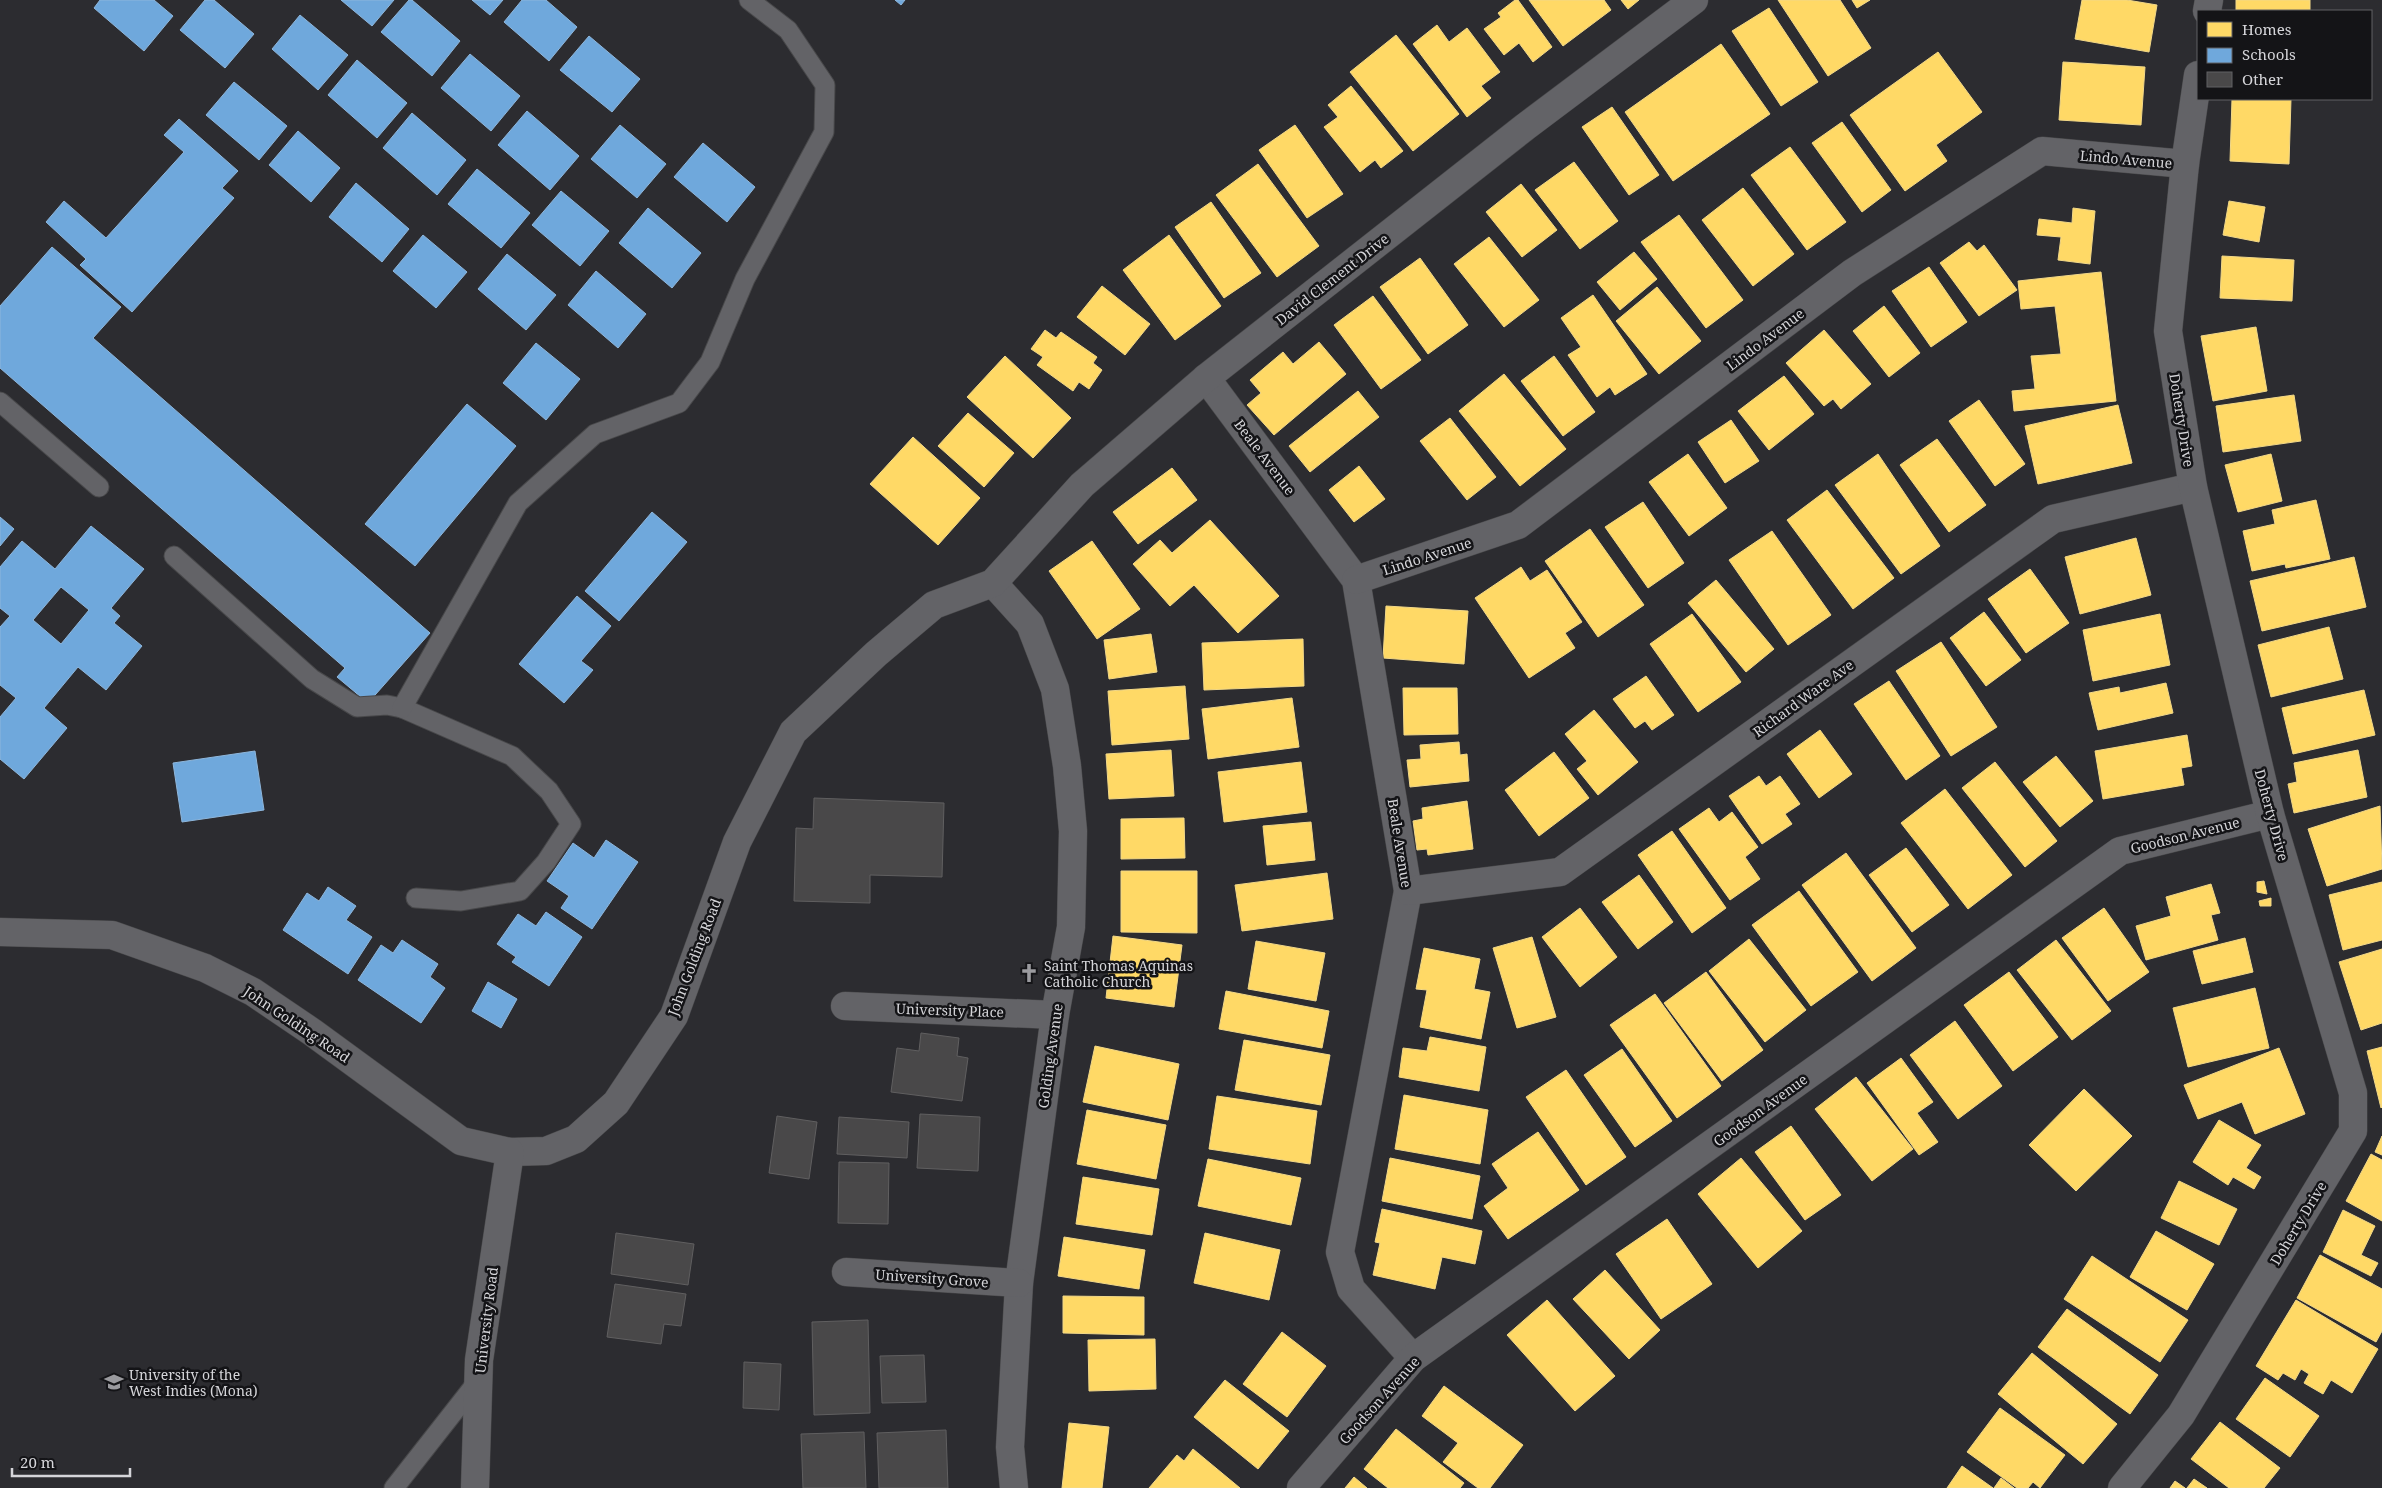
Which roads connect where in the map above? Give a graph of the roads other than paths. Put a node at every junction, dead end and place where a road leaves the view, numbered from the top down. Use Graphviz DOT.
graph roads {
  1 [pos="749,0"];
  2 [pos="1694,0"];
  3 [pos="2197,82"];
  4 [pos="2185,164"];
  5 [pos="1206,378"];
  6 [pos="0,402"];
  7 [pos="2193,487"];
  8 [pos="99,488"];
  9 [pos="174,556"];
  10 [pos="1356,580"];
  11 [pos="993,583"];
  12 [pos="402,708"];
  13 [pos="2270,814"];
  14 [pos="1408,891"];
  15 [pos="416,898"];
  16 [pos="0,932"];
  17 [pos="846,1006"];
  18 [pos="1055,1014"];
  19 [pos="510,1152"];
  20 [pos="846,1272"];
  21 [pos="1019,1283"];
  22 [pos="1413,1358"];
  23 [pos="478,1382"];
  24 [pos="394,1488"];
  25 [pos="475,1488"];
  26 [pos="1014,1488"];
  27 [pos="1301,1488"];
  28 [pos="2122,1488"];
  1 -- 12 [label="lane"];
  2 -- 5 [label="street, David Clement Drive"];
  3 -- 4 [label="street, Doherty Drive"];
  4 -- 7 [label="street, Doherty Drive"];
  4 -- 10 [label="street, Lindo Avenue"];
  5 -- 10 [label="street, Beale Avenue"];
  5 -- 11 [label="street, David Clement Drive"];
  6 -- 8 [label="lane"];
  7 -- 13 [label="street, Doherty Drive"];
  7 -- 14 [label="street, Richard Ware Ave"];
  9 -- 12 [label="lane"];
  10 -- 14 [label="street, Beale Avenue"];
  11 -- 18 [label="street, Golding Avenue"];
  11 -- 19 [label="street, John Golding Road"];
  12 -- 15 [label="lane"];
  13 -- 22 [label="street, Goodson Avenue"];
  13 -- 28 [label="street, Doherty Drive"];
  14 -- 22 [label="street, Beale Avenue"];
  16 -- 19 [label="street, John Golding Road"];
  17 -- 18 [label="street, University Place"];
  18 -- 21 [label="street, Golding Avenue"];
  19 -- 23 [label="street, University Road"];
  20 -- 21 [label="street, University Grove"];
  21 -- 26 [label="street, Golding Avenue"];
  22 -- 27 [label="street, Goodson Avenue"];
  23 -- 24 [label="lane"];
  23 -- 25 [label="street, University Road"];
}
